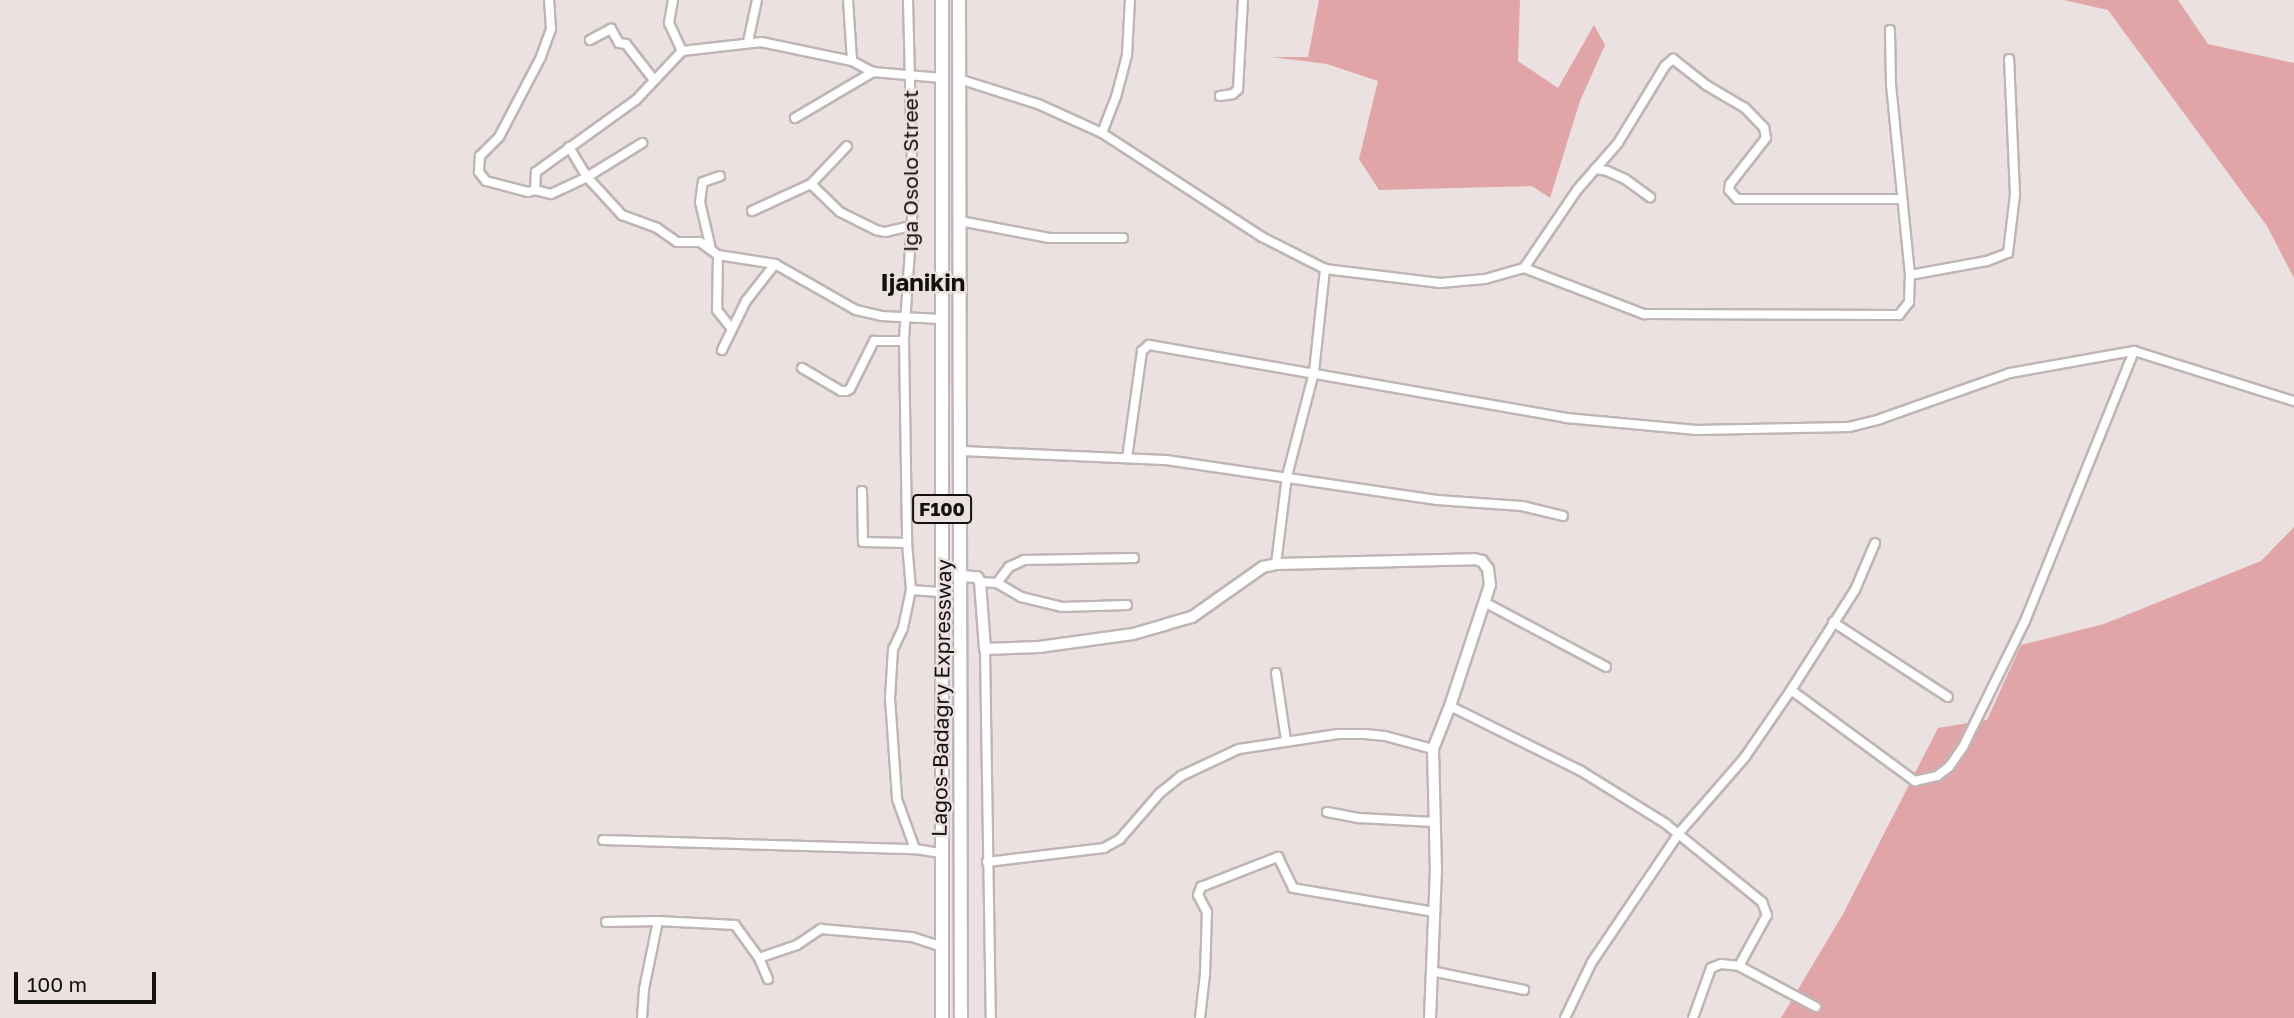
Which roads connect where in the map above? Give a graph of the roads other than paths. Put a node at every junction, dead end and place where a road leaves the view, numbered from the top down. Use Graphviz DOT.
graph roads {
  1 [pos="549,0"];
  2 [pos="673,0"];
  3 [pos="757,0"];
  4 [pos="848,0"];
  5 [pos="908,0"];
  6 [pos="942,0"];
  7 [pos="958,0"];
  8 [pos="1130,0"];
  9 [pos="1243,0"];
  10 [pos="1890,30"];
  11 [pos="590,40"];
  12 [pos="748,42"];
  13 [pos="682,51"];
  14 [pos="2009,59"];
  15 [pos="852,61"];
  16 [pos="873,72"];
  17 [pos="911,73"];
  18 [pos="942,78"];
  19 [pos="958,79"];
  20 [pos="654,80"];
  21 [pos="1220,96"];
  22 [pos="795,118"];
  23 [pos="1102,133"];
  24 [pos="642,144"];
  25 [pos="847,146"];
  26 [pos="569,147"];
  27 [pos="1595,169"];
  28 [pos="720,176"];
  29 [pos="587,177"];
  30 [pos="811,184"];
  31 [pos="535,190"];
  32 [pos="1650,198"];
  33 [pos="1900,199"];
  34 [pos="752,211"];
  35 [pos="960,221"];
  36 [pos="912,226"];
  37 [pos="1123,237"];
  38 [pos="714,252"];
  39 [pos="775,264"];
  40 [pos="1524,268"];
  41 [pos="1325,269"];
  42 [pos="1910,275"];
  43 [pos="907,315"];
  44 [pos="942,319"];
  45 [pos="731,328"];
  46 [pos="904,341"];
  47 [pos="722,350"];
  48 [pos="2134,351"];
  49 [pos="802,368"];
  50 [pos="1314,372"];
  51 [pos="2294,401"];
  52 [pos="960,451"];
  53 [pos="1126,458"];
  54 [pos="1287,476"];
  55 [pos="862,491"];
  56 [pos="1563,516"];
  57 [pos="906,543"];
  58 [pos="1875,543"];
  59 [pos="1134,558"];
  60 [pos="1276,564"];
  61 [pos="961,576"];
  62 [pos="979,582"];
  63 [pos="998,583"];
  64 [pos="911,590"];
  65 [pos="943,592"];
  66 [pos="1484,602"];
  67 [pos="1127,605"];
  68 [pos="1833,622"];
  69 [pos="985,649"];
  70 [pos="1606,667"];
  71 [pos="1276,673"];
  72 [pos="1791,690"];
  73 [pos="1948,697"];
  74 [pos="1451,706"];
  75 [pos="1286,741"];
  76 [pos="1433,749"];
  77 [pos="1327,812"];
  78 [pos="1434,822"];
  79 [pos="1679,833"];
  80 [pos="603,840"];
  81 [pos="915,849"];
  82 [pos="940,853"];
  83 [pos="987,862"];
  84 [pos="1435,912"];
  85 [pos="658,921"];
  86 [pos="606,922"];
  87 [pos="942,947"];
  88 [pos="759,958"];
  89 [pos="1739,966"];
  90 [pos="1431,971"];
  91 [pos="768,979"];
  92 [pos="1524,990"];
  93 [pos="1816,1007"];
  94 [pos="642,1018"];
  95 [pos="942,1018"];
  96 [pos="961,1018"];
  97 [pos="990,1018"];
  98 [pos="1200,1018"];
  99 [pos="1430,1018"];
  100 [pos="1565,1018"];
  101 [pos="1693,1018"];
  1 -- 31 [label="street"];
  2 -- 13 [label="street"];
  3 -- 12 [label="street"];
  4 -- 15 [label="street"];
  5 -- 17 [label="street, Iga Osolo Street"];
  6 -- 18 [label="highway, Lagos-Badagry Expressway / F100"];
  7 -- 19 [label="highway, Lagos-Badagry Expressway / F100"];
  8 -- 23 [label="street"];
  9 -- 21 [label="street"];
  10 -- 33 [label="street"];
  11 -- 20 [label="street"];
  12 -- 13 [label="street"];
  12 -- 15 [label="street"];
  13 -- 20 [label="street"];
  14 -- 42 [label="street"];
  15 -- 16 [label="street"];
  16 -- 17 [label="street"];
  16 -- 22 [label="street"];
  17 -- 18 [label="street"];
  17 -- 36 [label="street, Iga Osolo Street"];
  18 -- 44 [label="highway, Lagos-Badagry Expressway / F100"];
  19 -- 23 [label="street"];
  19 -- 35 [label="highway, Lagos-Badagry Expressway / F100"];
  20 -- 26 [label="street"];
  23 -- 41 [label="street"];
  24 -- 29 [label="street"];
  25 -- 30 [label="street"];
  26 -- 29 [label="street"];
  26 -- 31 [label="street"];
  27 -- 32 [label="street"];
  27 -- 33 [label="street"];
  27 -- 40 [label="street"];
  28 -- 38 [label="street"];
  29 -- 31 [label="street"];
  29 -- 38 [label="street"];
  30 -- 34 [label="street"];
  30 -- 36 [label="street"];
  33 -- 42 [label="street"];
  35 -- 37 [label="street"];
  35 -- 52 [label="highway, Lagos-Badagry Expressway / F100"];
  36 -- 43 [label="street, Iga Osolo Street"];
  38 -- 39 [label="street"];
  38 -- 45 [label="street"];
  39 -- 43 [label="street"];
  39 -- 45 [label="street"];
  40 -- 41 [label="street"];
  40 -- 42 [label="street"];
  41 -- 50 [label="street"];
  43 -- 44 [label="street"];
  43 -- 46 [label="street, Iga Osolo Street"];
  44 -- 65 [label="highway, Lagos-Badagry Expressway / F100"];
  45 -- 47 [label="street"];
  46 -- 49 [label="street"];
  46 -- 57 [label="street, Iga Osolo Street"];
  48 -- 50 [label="street"];
  48 -- 51 [label="street"];
  48 -- 72 [label="street"];
  50 -- 53 [label="street"];
  50 -- 54 [label="street"];
  52 -- 53 [label="street"];
  52 -- 61 [label="highway, Lagos-Badagry Expressway / F100"];
  53 -- 54 [label="street"];
  54 -- 56 [label="street"];
  54 -- 60 [label="street"];
  55 -- 57 [label="street"];
  57 -- 64 [label="street, Iga Osolo Street"];
  58 -- 68 [label="street"];
  59 -- 63 [label="street"];
  60 -- 66 [label="street"];
  60 -- 69 [label="street"];
  61 -- 62 [label="street"];
  61 -- 96 [label="highway, Lagos-Badagry Expressway / F100"];
  62 -- 63 [label="street"];
  62 -- 69 [label="street"];
  63 -- 67 [label="street"];
  64 -- 65 [label="street"];
  64 -- 81 [label="street, Iga Osolo Street"];
  65 -- 82 [label="highway, Lagos-Badagry Expressway / F100"];
  66 -- 70 [label="street"];
  66 -- 74 [label="street"];
  68 -- 72 [label="street"];
  68 -- 73 [label="street"];
  69 -- 83 [label="street"];
  71 -- 75 [label="street"];
  72 -- 79 [label="street"];
  74 -- 76 [label="street"];
  74 -- 79 [label="street"];
  75 -- 76 [label="street"];
  75 -- 83 [label="street"];
  76 -- 78 [label="street"];
  77 -- 78 [label="street"];
  78 -- 84 [label="street"];
  79 -- 89 [label="street"];
  79 -- 100 [label="street"];
  80 -- 81 [label="street"];
  81 -- 82 [label="street"];
  82 -- 87 [label="highway, Lagos-Badagry Expressway / F100"];
  83 -- 97 [label="street"];
  84 -- 90 [label="street"];
  84 -- 98 [label="street"];
  85 -- 86 [label="street"];
  85 -- 88 [label="street"];
  85 -- 94 [label="street"];
  87 -- 88 [label="street"];
  87 -- 95 [label="highway, Lagos-Badagry Expressway / F100"];
  88 -- 91 [label="street"];
  89 -- 93 [label="street"];
  89 -- 101 [label="street"];
  90 -- 92 [label="street"];
  90 -- 99 [label="street"];
}
